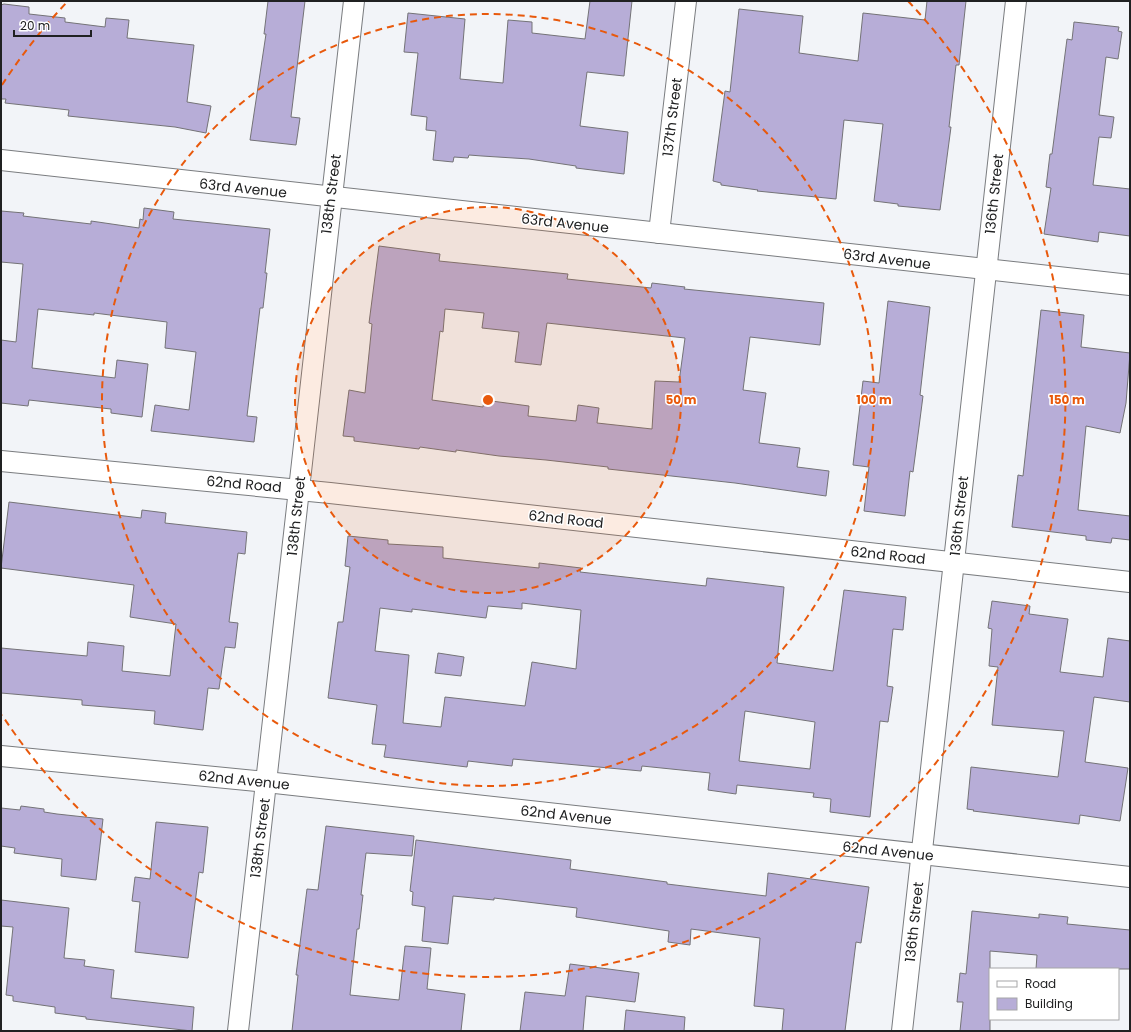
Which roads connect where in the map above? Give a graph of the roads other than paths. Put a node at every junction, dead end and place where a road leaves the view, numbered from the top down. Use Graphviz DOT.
graph roads {
  1 [pos="354,1"];
  2 [pos="686,1"];
  3 [pos="1016,1"];
  4 [pos="1,160"];
  5 [pos="331,198"];
  6 [pos="659,232"];
  7 [pos="986,270"];
  8 [pos="1130,285"];
  9 [pos="1,461"];
  10 [pos="298,489"];
  11 [pos="954,562"];
  12 [pos="1130,582"];
  13 [pos="1,756"];
  14 [pos="266,782"];
  15 [pos="922,855"];
  16 [pos="1130,877"];
  17 [pos="238,1031"];
  18 [pos="902,1031"];
  1 -- 5 [label="street, 138th Street"];
  2 -- 6 [label="street, 137th Street"];
  3 -- 7 [label="street, 136th Street"];
  4 -- 5 [label="street, 63rd Avenue"];
  5 -- 6 [label="street, 63rd Avenue"];
  5 -- 10 [label="street, 138th Street"];
  6 -- 7 [label="street, 63rd Avenue"];
  7 -- 8 [label="street, 63rd Avenue"];
  7 -- 11 [label="street, 136th Street"];
  9 -- 10 [label="street, 62nd Road"];
  10 -- 11 [label="street, 62nd Road"];
  10 -- 14 [label="street, 138th Street"];
  11 -- 12 [label="street, 62nd Road"];
  11 -- 15 [label="street, 136th Street"];
  13 -- 14 [label="street, 62nd Avenue"];
  14 -- 15 [label="street, 62nd Avenue"];
  14 -- 17 [label="street, 138th Street"];
  15 -- 16 [label="street, 62nd Avenue"];
  15 -- 18 [label="street, 136th Street"];
}
